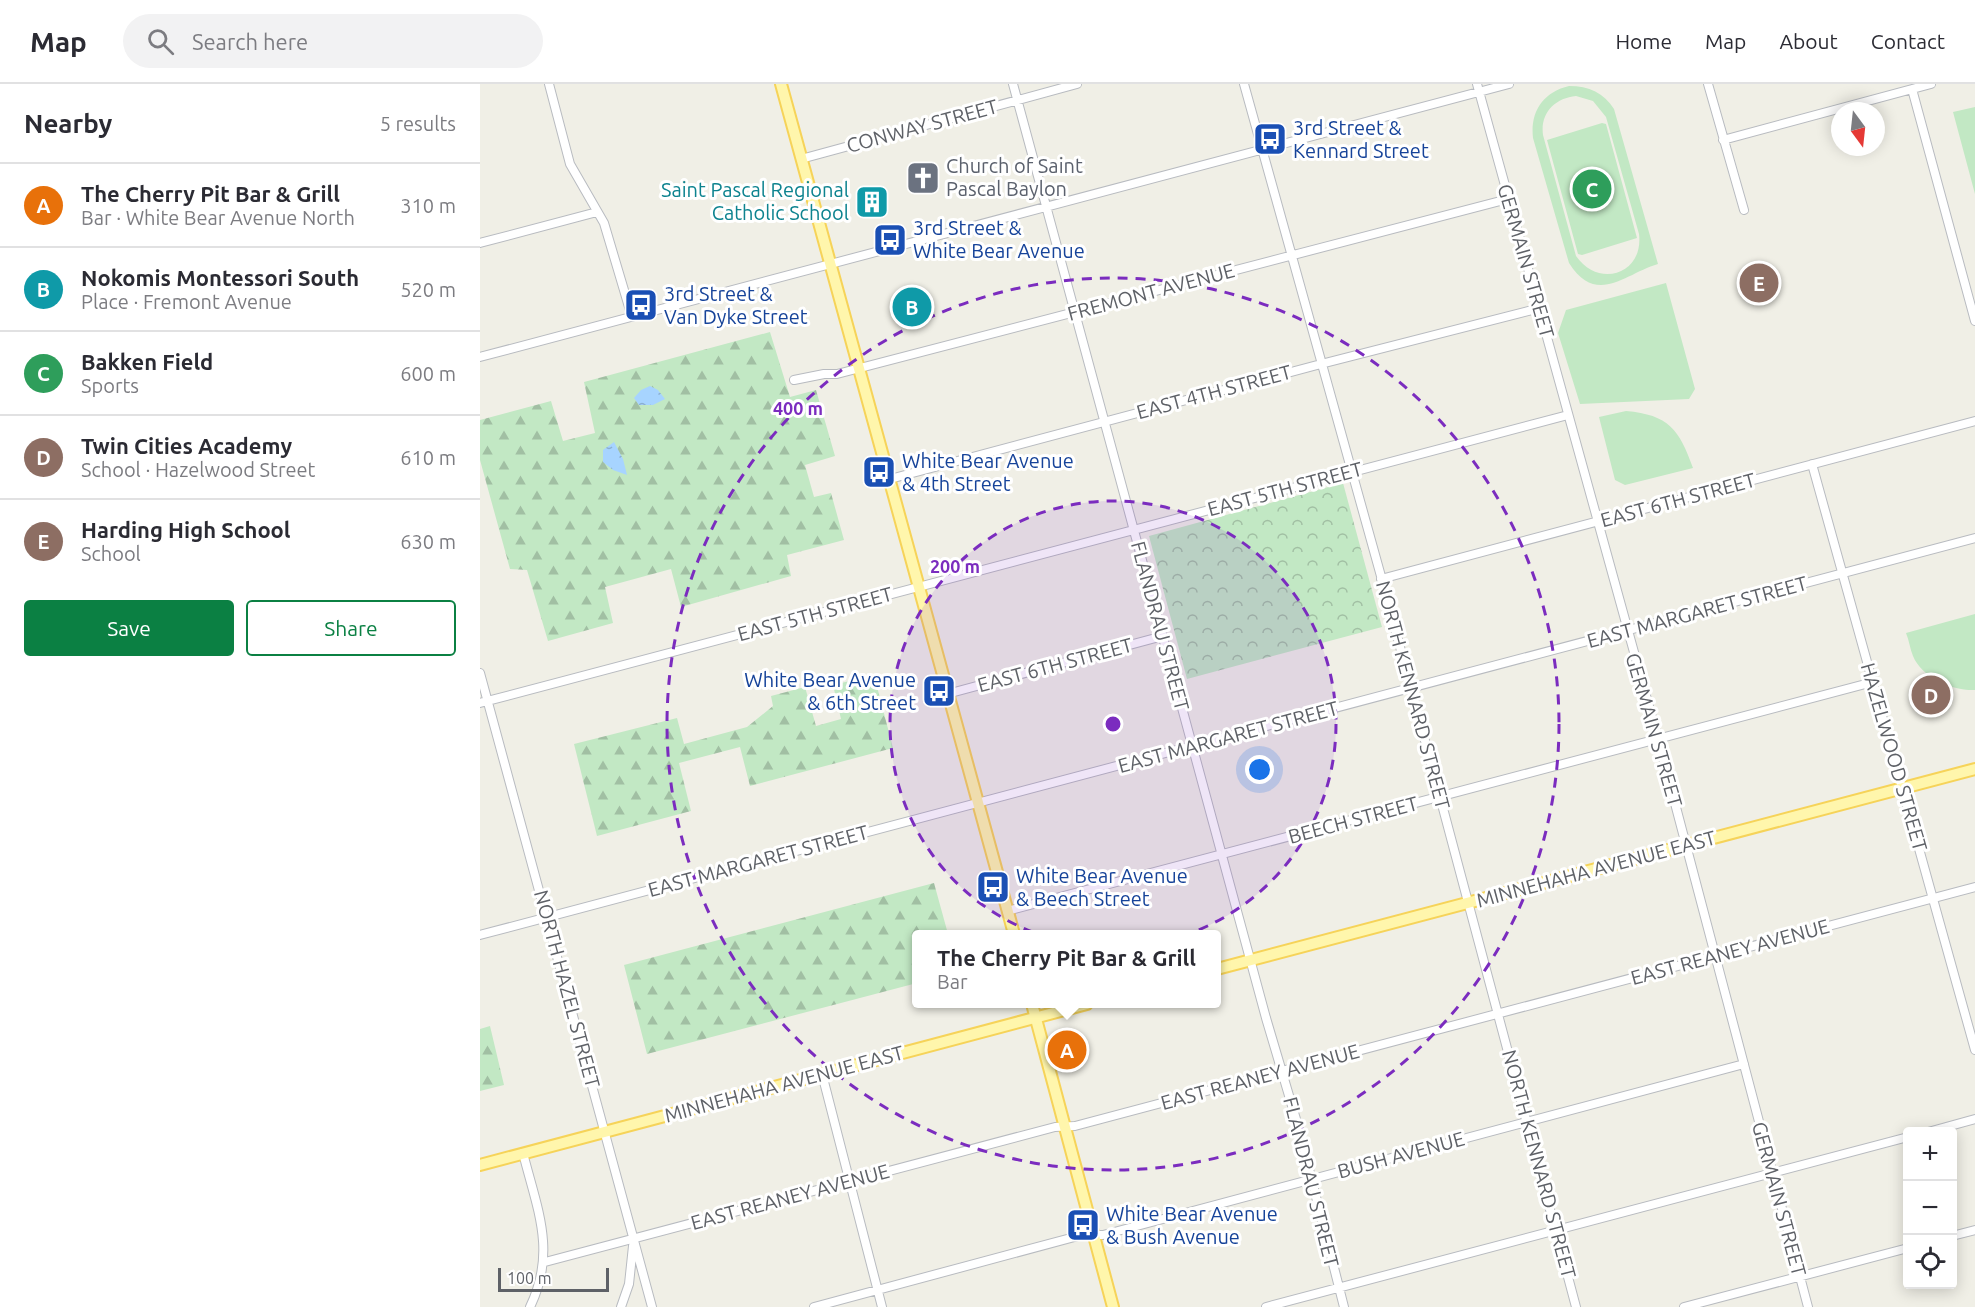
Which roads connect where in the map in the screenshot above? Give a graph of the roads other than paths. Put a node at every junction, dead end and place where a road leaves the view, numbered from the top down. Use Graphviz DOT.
graph roads {
  1 [pos="549,84"];
  2 [pos="781,84"];
  3 [pos="1013,84"];
  4 [pos="1077,84"];
  5 [pos="1244,84"];
  6 [pos="1509,84"];
  7 [pos="1708,84"];
  8 [pos="1893,84"];
  9 [pos="1930,84"];
  10 [pos="1478,88"];
  11 [pos="1911,89"];
  12 [pos="1896,93"];
  13 [pos="1017,100"];
  14 [pos="1723,140"];
  15 [pos="1262,150"];
  16 [pos="801,159"];
  17 [pos="1508,199"];
  18 [pos="1046,206"];
  19 [pos="1744,210"];
  20 [pos="597,212"];
  21 [pos="480,243"];
  22 [pos="1291,255"];
  23 [pos="830,265"];
  24 [pos="1540,308"];
  25 [pos="1075,312"];
  26 [pos="632,317"];
  27 [pos="1975,321"];
  28 [pos="480,357"];
  29 [pos="1321,364"];
  30 [pos="859,369"];
  31 [pos="794,380"];
  32 [pos="1568,415"];
  33 [pos="1975,421"];
  34 [pos="1104,422"];
  35 [pos="1812,464"];
  36 [pos="1351,472"];
  37 [pos="890,479"];
  38 [pos="1597,521"];
  39 [pos="1134,530"];
  40 [pos="1975,538"];
  41 [pos="1843,574"];
  42 [pos="1381,579"];
  43 [pos="918,586"];
  44 [pos="1627,630"];
  45 [pos="1163,636"];
  46 [pos="480,672"];
  47 [pos="1873,682"];
  48 [pos="1410,688"];
  49 [pos="947,694"];
  50 [pos="484,702"];
  51 [pos="1658,739"];
  52 [pos="1192,745"];
  53 [pos="1975,769"];
  54 [pos="1903,788"];
  55 [pos="1440,797"];
  56 [pos="978,803"];
  57 [pos="1686,845"];
  58 [pos="1222,855"];
  59 [pos="1975,887"];
  60 [pos="1935,898"];
  61 [pos="1469,902"];
  62 [pos="1007,911"];
  63 [pos="547,916"];
  64 [pos="1013,930"];
  65 [pos="480,935"];
  66 [pos="1715,956"];
  67 [pos="1250,960"];
  68 [pos="1221,968"];
  69 [pos="1033,1008"];
  70 [pos="1071,1008"];
  71 [pos="1499,1013"];
  72 [pos="1035,1017"];
  73 [pos="1975,1050"];
  74 [pos="1744,1064"];
  75 [pos="1283,1071"];
  76 [pos="822,1074"];
  77 [pos="1975,1119"];
  78 [pos="1527,1122"];
  79 [pos="1065,1127"];
  80 [pos="1944,1127"];
  81 [pos="606,1131"];
  82 [pos="1903,1138"];
  83 [pos="523,1153"];
  84 [pos="480,1165"];
  85 [pos="1773,1173"];
  86 [pos="1312,1179"];
  87 [pos="849,1181"];
  88 [pos="1556,1230"];
  89 [pos="1975,1230"];
  90 [pos="1094,1235"];
  91 [pos="1957,1235"];
  92 [pos="634,1239"];
  93 [pos="1903,1249"];
  94 [pos="545,1262"];
  95 [pos="1800,1276"];
  96 [pos="1339,1288"];
  97 [pos="878,1291"];
  98 [pos="530,1307"];
  99 [pos="621,1307"];
  100 [pos="652,1307"];
  101 [pos="814,1307"];
  102 [pos="882,1307"];
  103 [pos="1113,1307"];
  104 [pos="1266,1307"];
  105 [pos="1344,1307"];
  106 [pos="1576,1307"];
  107 [pos="1684,1307"];
  108 [pos="1808,1307"];
  1 -- 20 [label="street"];
  2 -- 16 [label="main road"];
  3 -- 13 [label="street, FLANDRAU STREET"];
  4 -- 13 [label="street, CONWAY STREET"];
  5 -- 15 [label="street, NORTH KENNARD STREET"];
  6 -- 10 [label="street"];
  7 -- 14 [label="street"];
  8 -- 12 [label="street"];
  9 -- 11 [label="street"];
  10 -- 15 [label="street"];
  10 -- 17 [label="street, GERMAIN STREET"];
  11 -- 12 [label="street"];
  11 -- 27 [label="street"];
  12 -- 14 [label="street"];
  13 -- 16 [label="street, CONWAY STREET"];
  13 -- 18 [label="street, FLANDRAU STREET"];
  14 -- 19 [label="street"];
  15 -- 18 [label="street"];
  15 -- 22 [label="street, NORTH KENNARD STREET"];
  16 -- 23 [label="main road"];
  17 -- 22 [label="street, FREMONT AVENUE"];
  17 -- 24 [label="street, GERMAIN STREET"];
  18 -- 23 [label="street"];
  18 -- 25 [label="street, FLANDRAU STREET"];
  20 -- 21 [label="street"];
  20 -- 26 [label="street"];
  22 -- 25 [label="street, FREMONT AVENUE"];
  22 -- 29 [label="street, NORTH KENNARD STREET"];
  23 -- 26 [label="street"];
  23 -- 30 [label="main road"];
  24 -- 29 [label="street, EAST 4TH STREET"];
  24 -- 32 [label="street, GERMAIN STREET"];
  25 -- 30 [label="street, FREMONT AVENUE"];
  25 -- 34 [label="street, FLANDRAU STREET"];
  26 -- 28 [label="street"];
  29 -- 34 [label="street, EAST 4TH STREET"];
  29 -- 36 [label="street, NORTH KENNARD STREET"];
  30 -- 31 [label="street, FREMONT AVENUE"];
  30 -- 37 [label="main road"];
  32 -- 36 [label="street, EAST 5TH STREET"];
  32 -- 38 [label="street, GERMAIN STREET"];
  33 -- 35 [label="street, EAST 6TH STREET"];
  34 -- 37 [label="street, EAST 4TH STREET"];
  34 -- 39 [label="street, FLANDRAU STREET"];
  35 -- 38 [label="street, EAST 6TH STREET"];
  35 -- 41 [label="street, HAZELWOOD STREET"];
  36 -- 39 [label="street, EAST 5TH STREET"];
  36 -- 42 [label="street, NORTH KENNARD STREET"];
  37 -- 43 [label="main road"];
  38 -- 42 [label="street, EAST 6TH STREET"];
  38 -- 44 [label="street, GERMAIN STREET"];
  39 -- 43 [label="street, EAST 5TH STREET"];
  39 -- 45 [label="street, FLANDRAU STREET"];
  40 -- 41 [label="street, EAST MARGARET STREET"];
  41 -- 44 [label="street, EAST MARGARET STREET"];
  41 -- 47 [label="street, HAZELWOOD STREET"];
  42 -- 48 [label="street, NORTH KENNARD STREET"];
  43 -- 49 [label="main road"];
  43 -- 50 [label="street, EAST 5TH STREET"];
  44 -- 48 [label="street, EAST MARGARET STREET"];
  44 -- 51 [label="street, GERMAIN STREET"];
  45 -- 49 [label="street, EAST 6TH STREET"];
  45 -- 52 [label="street, FLANDRAU STREET"];
  46 -- 50 [label="street, NORTH HAZEL STREET"];
  47 -- 51 [label="street, BEECH STREET"];
  47 -- 54 [label="street, HAZELWOOD STREET"];
  48 -- 52 [label="street, EAST MARGARET STREET"];
  48 -- 55 [label="street, NORTH KENNARD STREET"];
  49 -- 56 [label="main road"];
  50 -- 63 [label="street, NORTH HAZEL STREET"];
  51 -- 55 [label="street, BEECH STREET"];
  51 -- 57 [label="street, GERMAIN STREET"];
  52 -- 56 [label="street, EAST MARGARET STREET"];
  52 -- 58 [label="street, FLANDRAU STREET"];
  53 -- 54 [label="main road, MINNEHAHA AVENUE EAST"];
  54 -- 57 [label="main road, MINNEHAHA AVENUE EAST"];
  54 -- 60 [label="street, HAZELWOOD STREET"];
  55 -- 58 [label="street, BEECH STREET"];
  55 -- 61 [label="street, NORTH KENNARD STREET"];
  56 -- 62 [label="main road"];
  56 -- 63 [label="street, EAST MARGARET STREET"];
  57 -- 61 [label="main road, MINNEHAHA AVENUE EAST"];
  57 -- 66 [label="street, GERMAIN STREET"];
  58 -- 62 [label="street, BEECH STREET"];
  58 -- 67 [label="street, FLANDRAU STREET"];
  59 -- 60 [label="street, EAST REANEY AVENUE"];
  60 -- 66 [label="street, EAST REANEY AVENUE"];
  60 -- 73 [label="street, HAZELWOOD STREET"];
  61 -- 67 [label="main road, MINNEHAHA AVENUE EAST"];
  61 -- 71 [label="street, NORTH KENNARD STREET"];
  62 -- 64 [label="main road"];
  63 -- 65 [label="street, EAST MARGARET STREET"];
  63 -- 81 [label="street, NORTH HAZEL STREET"];
  66 -- 71 [label="street, EAST REANEY AVENUE"];
  66 -- 74 [label="street, GERMAIN STREET"];
  67 -- 68 [label="main road, MINNEHAHA AVENUE EAST"];
  67 -- 75 [label="street, FLANDRAU STREET"];
  69 -- 72 [label="main road"];
  70 -- 72 [label="main road, MINNEHAHA AVENUE EAST"];
  71 -- 75 [label="street, EAST REANEY AVENUE"];
  71 -- 78 [label="street, NORTH KENNARD STREET"];
  72 -- 76 [label="main road, MINNEHAHA AVENUE EAST"];
  72 -- 79 [label="main road"];
  74 -- 78 [label="street, BUSH AVENUE"];
  74 -- 85 [label="street, GERMAIN STREET"];
  75 -- 79 [label="street, EAST REANEY AVENUE"];
  75 -- 86 [label="street, FLANDRAU STREET"];
  76 -- 81 [label="main road, MINNEHAHA AVENUE EAST"];
  76 -- 87 [label="street"];
  77 -- 80 [label="street"];
  78 -- 86 [label="street, BUSH AVENUE"];
  78 -- 88 [label="street, NORTH KENNARD STREET"];
  79 -- 87 [label="street, EAST REANEY AVENUE"];
  79 -- 90 [label="main road"];
  81 -- 83 [label="main road, MINNEHAHA AVENUE EAST"];
  81 -- 92 [label="street, NORTH HAZEL STREET"];
  82 -- 85 [label="street"];
  83 -- 84 [label="main road, MINNEHAHA AVENUE EAST"];
  83 -- 94 [label="street"];
  85 -- 88 [label="street"];
  85 -- 95 [label="street, GERMAIN STREET"];
  86 -- 90 [label="street, BUSH AVENUE"];
  86 -- 96 [label="street, FLANDRAU STREET"];
  87 -- 92 [label="street, EAST REANEY AVENUE"];
  87 -- 97 [label="street"];
  88 -- 96 [label="street"];
  88 -- 106 [label="street, NORTH KENNARD STREET"];
  89 -- 91 [label="street"];
  90 -- 97 [label="street, BUSH AVENUE"];
  90 -- 103 [label="main road"];
  92 -- 94 [label="street, EAST REANEY AVENUE"];
  92 -- 99 [label="street"];
  92 -- 100 [label="street, NORTH HAZEL STREET"];
  93 -- 95 [label="street"];
  94 -- 98 [label="street"];
  95 -- 107 [label="street"];
  95 -- 108 [label="street, GERMAIN STREET"];
  96 -- 104 [label="street"];
  96 -- 105 [label="street, FLANDRAU STREET"];
  97 -- 101 [label="street, BUSH AVENUE"];
  97 -- 102 [label="street"];
}
